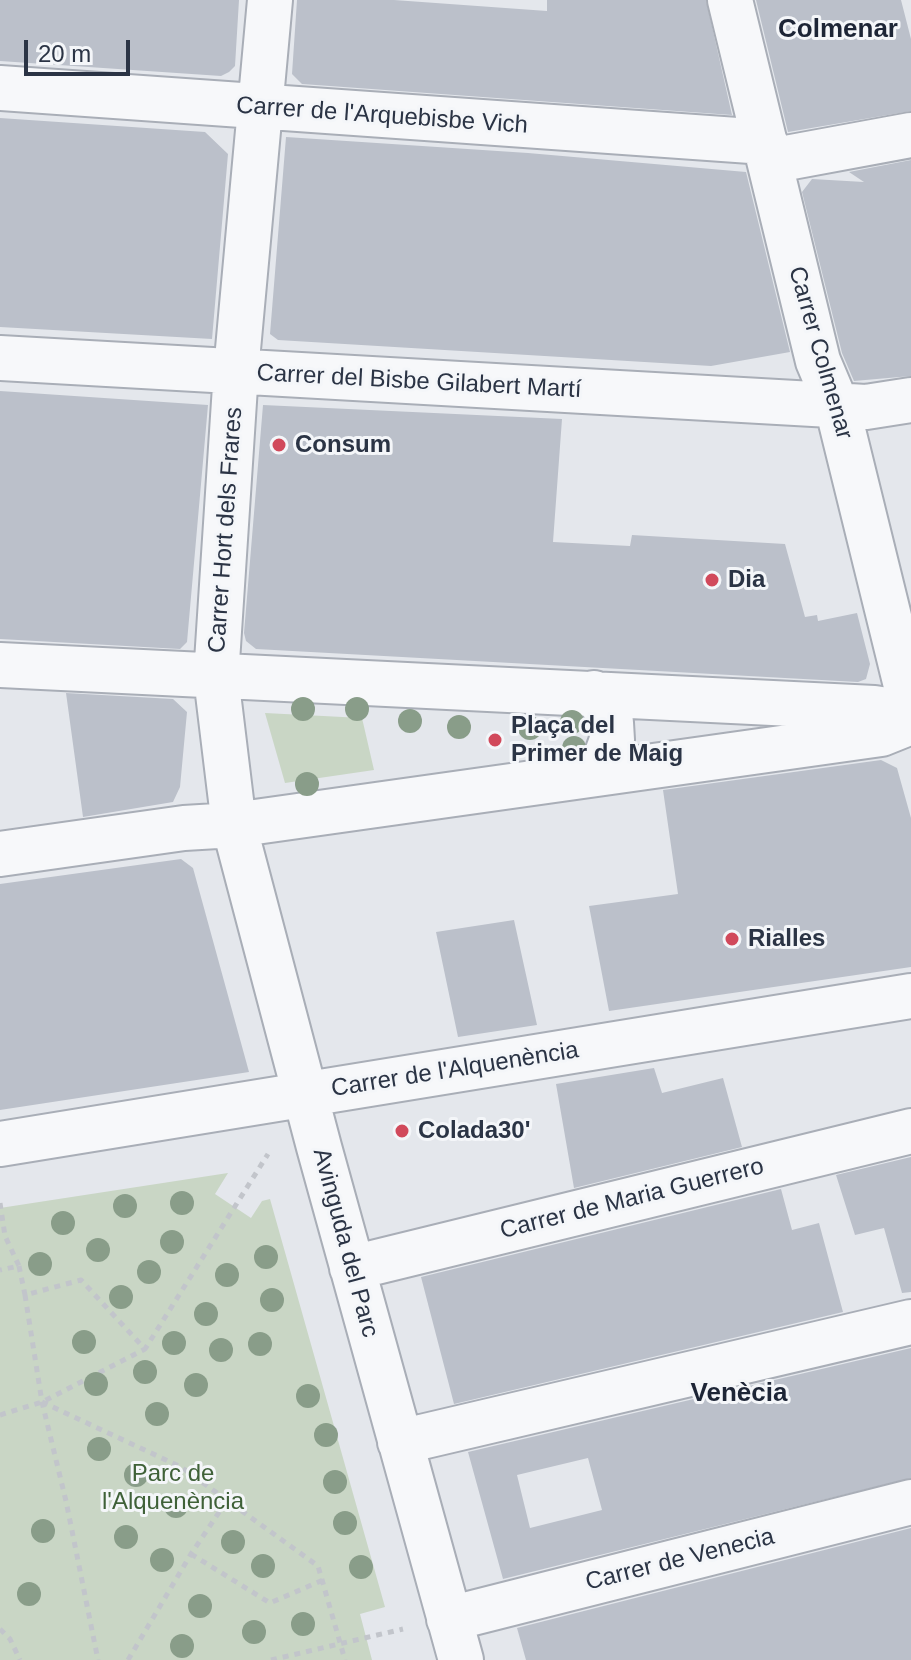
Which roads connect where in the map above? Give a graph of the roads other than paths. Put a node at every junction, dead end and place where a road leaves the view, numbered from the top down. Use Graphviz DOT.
graph roads {
  1 [pos="270,0"];
  2 [pos="730,0"];
  3 [pos="0,88"];
  4 [pos="261,108"];
  5 [pos="911,135"];
  6 [pos="767,151"];
  7 [pos="0,358"];
  8 [pos="236,371"];
  9 [pos="911,400"];
  10 [pos="837,406"];
  11 [pos="0,665"];
  12 [pos="216,677"];
  13 [pos="594,693"];
  14 [pos="911,706"];
  15 [pos="911,720"];
  16 [pos="600,773"];
  17 [pos="234,825"];
  18 [pos="0,854"];
  19 [pos="911,996"];
  20 [pos="306,1094"];
  21 [pos="911,1131"];
  22 [pos="0,1144"];
  23 [pos="352,1268"];
  24 [pos="911,1322"];
  25 [pos="400,1442"];
  26 [pos="911,1502"];
  27 [pos="449,1619"];
  28 [pos="461,1660"];
  1 -- 4 [label="street, Carrer Hort dels Frares"];
  2 -- 6 [label="street, Carrer Colmenar"];
  3 -- 4 [label="street, Carrer de l'Arquebisbe Vich"];
  4 -- 6 [label="street, Carrer de l'Arquebisbe Vich"];
  4 -- 8 [label="street, Carrer Hort dels Frares"];
  5 -- 6 [label="street, Carrer de l'Arquebisbe Vich"];
  6 -- 10 [label="street, Carrer Colmenar"];
  7 -- 8 [label="street, Carrer del Bisbe Gilabert Martí"];
  8 -- 10 [label="street, Carrer del Bisbe Gilabert Martí"];
  8 -- 12 [label="street, Carrer Hort dels Frares"];
  9 -- 10 [label="street, Carrer del Bisbe Gilabert Martí"];
  10 -- 14 [label="street, Carrer Colmenar"];
  11 -- 12 [label="street"];
  12 -- 13 [label="street"];
  12 -- 17 [label="street"];
  13 -- 15 [label="street"];
  13 -- 16 [label="street"];
  15 -- 16 [label="street"];
  16 -- 17 [label="street"];
  17 -- 18 [label="street"];
  17 -- 20 [label="street, Avinguda del Parc"];
  19 -- 20 [label="street, Carrer de l'Alquenència"];
  20 -- 22 [label="street, Carrer de l'Alquenència"];
  20 -- 23 [label="street, Avinguda del Parc"];
  21 -- 23 [label="street, Carrer de Maria Guerrero"];
  23 -- 25 [label="street, Avinguda del Parc"];
  24 -- 25 [label="street"];
  25 -- 27 [label="street, Avinguda del Parc"];
  26 -- 27 [label="street, Carrer de Venecia"];
  27 -- 28 [label="street, Avinguda del Parc"];
}
